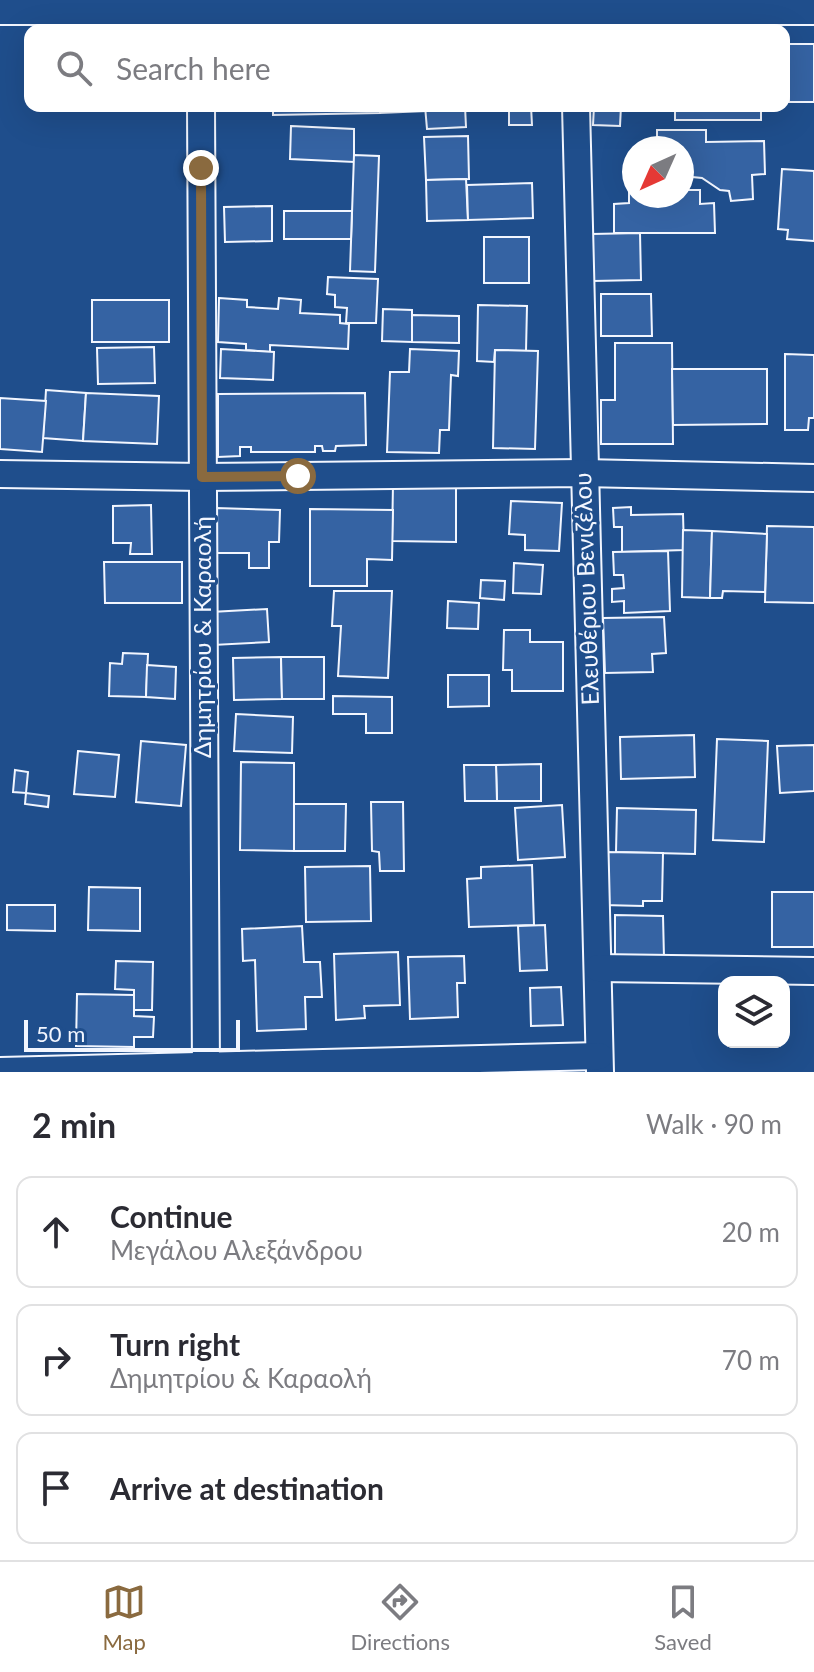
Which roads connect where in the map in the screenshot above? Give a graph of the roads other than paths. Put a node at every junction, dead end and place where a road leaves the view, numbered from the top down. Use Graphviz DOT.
graph roads {
  1 [pos="0,11"];
  2 [pos="814,11"];
  3 [pos="201,14"];
  4 [pos="574,14"];
  5 [pos="201,112"];
  6 [pos="576,112"];
  7 [pos="583,473"];
  8 [pos="0,474"];
  9 [pos="202,477"];
  10 [pos="814,478"];
  11 [pos="598,968"];
  12 [pos="814,971"];
  13 [pos="600,1064"];
  14 [pos="206,1070"];
  15 [pos="0,1071"];
  1 -- 3 [label="street"];
  2 -- 4 [label="street"];
  3 -- 4 [label="street"];
  5 -- 9 [label="street, Δημητρίου & Καραολή"];
  6 -- 7 [label="street, Ελευθέριου Βενιζέλου"];
  7 -- 9 [label="street"];
  7 -- 10 [label="street"];
  7 -- 11 [label="street, Ελευθέριου Βενιζέλου"];
  8 -- 9 [label="street"];
  9 -- 14 [label="street, Δημητρίου & Καραολή"];
  11 -- 12 [label="street"];
  11 -- 13 [label="street, Ελευθέριου Βενιζέλου"];
  13 -- 14 [label="street"];
  14 -- 15 [label="street"];
}
